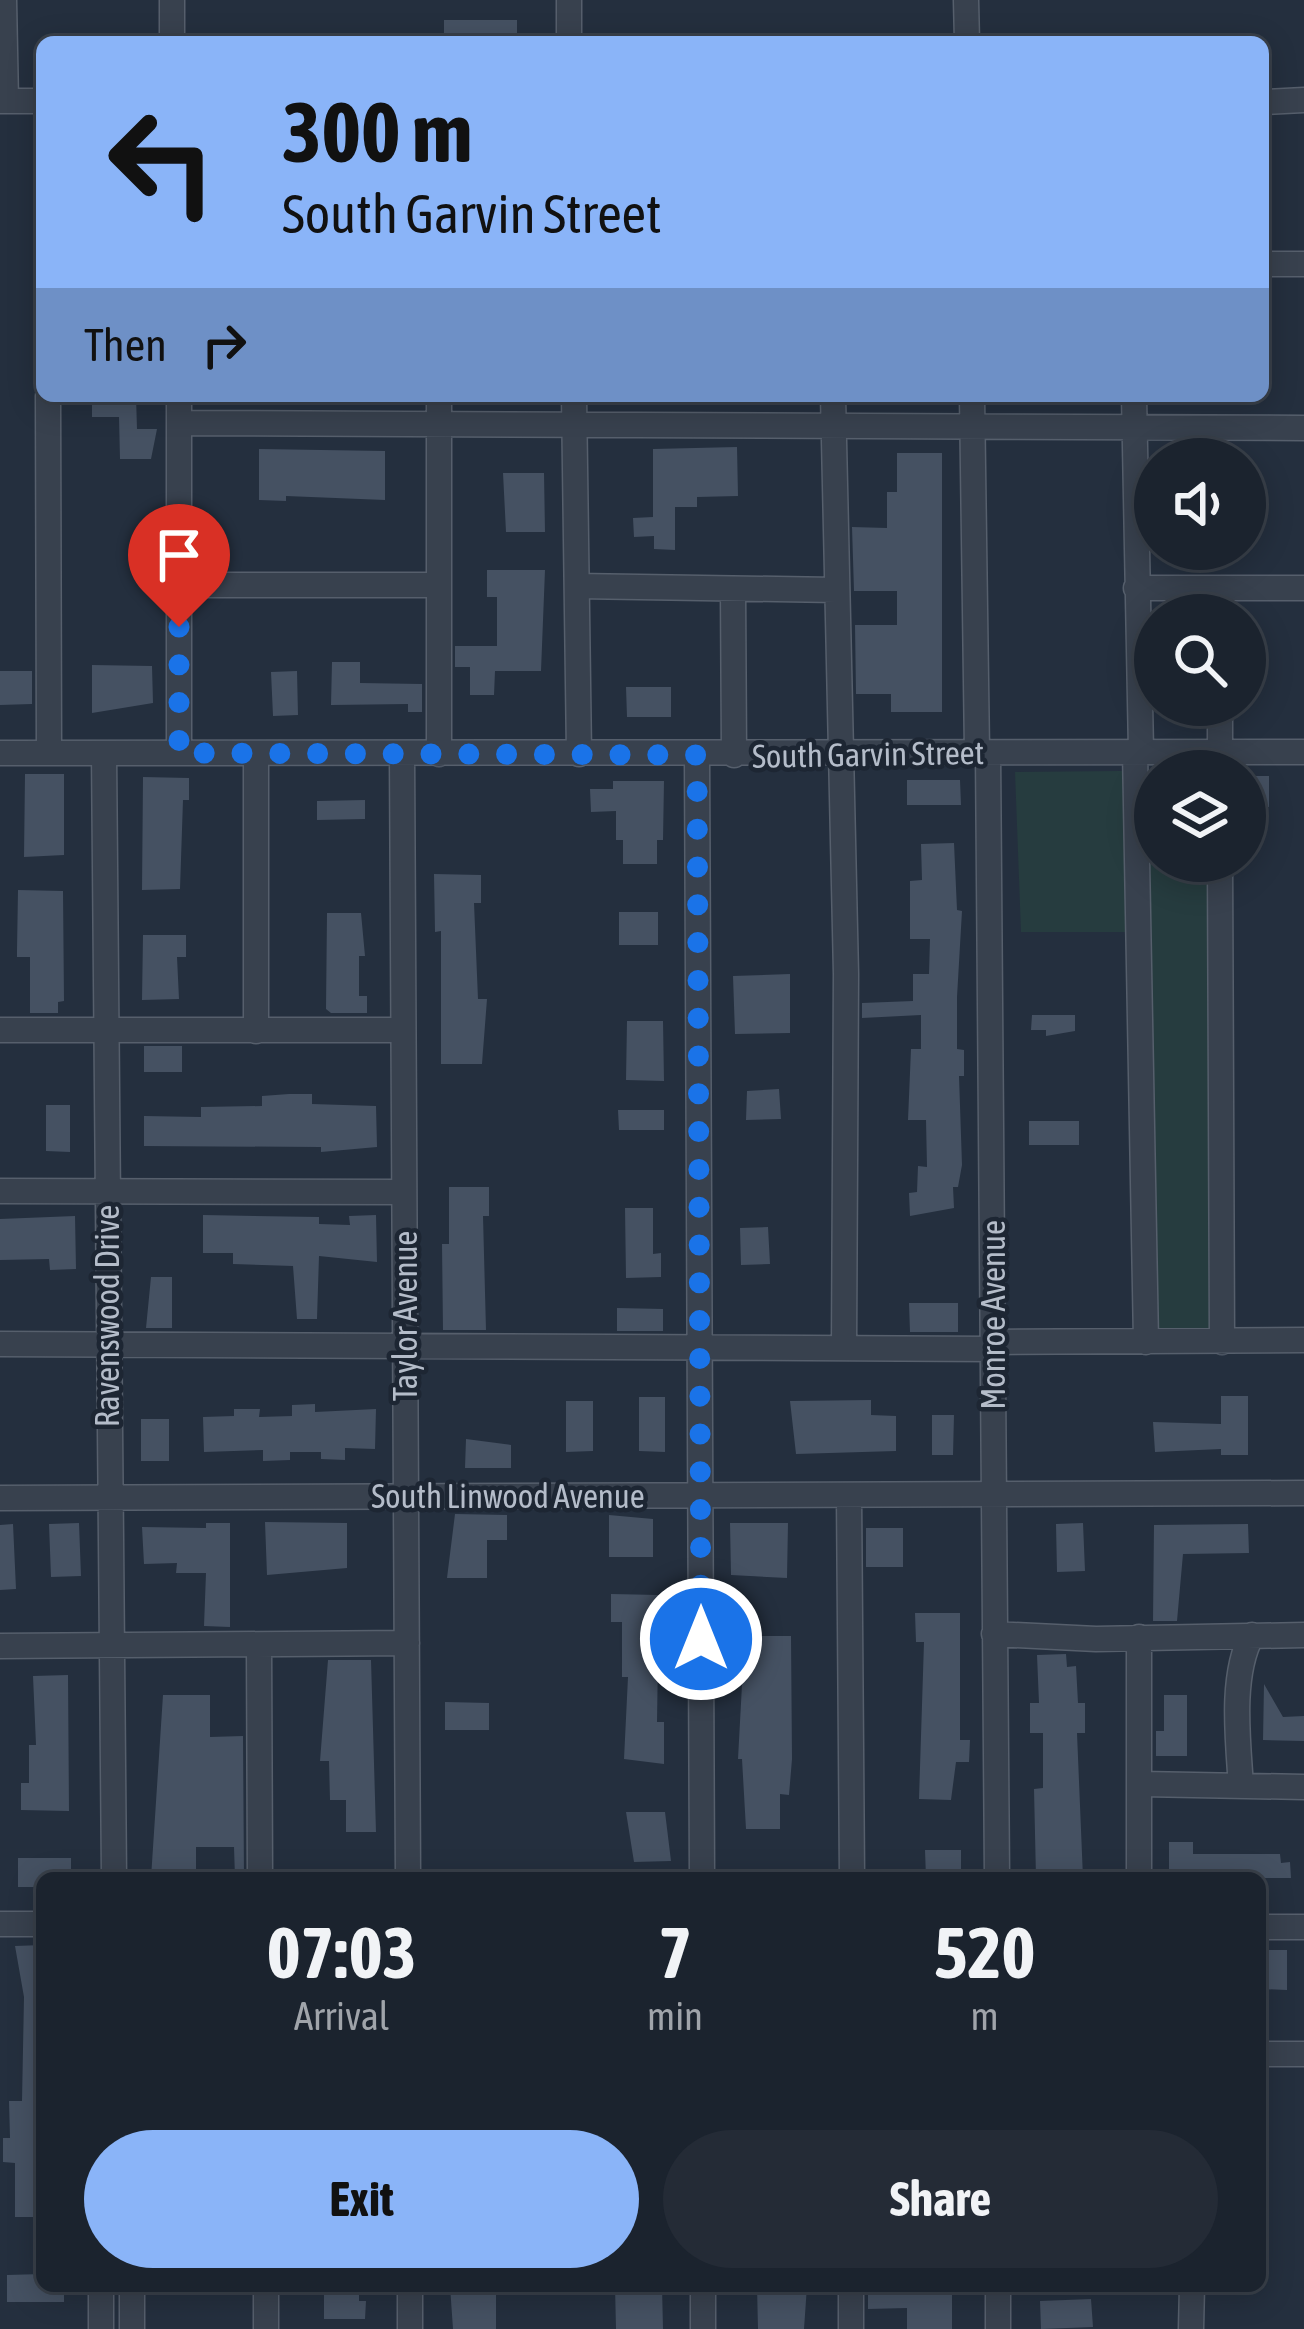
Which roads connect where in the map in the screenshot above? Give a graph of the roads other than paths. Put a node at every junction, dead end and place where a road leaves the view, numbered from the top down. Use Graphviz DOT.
graph roads {
  1 [pos="4,0"];
  2 [pos="172,0"];
  3 [pos="569,0"];
  4 [pos="966,0"];
  5 [pos="172,36"];
  6 [pos="569,36"];
  7 [pos="967,36"];
  8 [pos="1304,100"];
  9 [pos="3,101"];
  10 [pos="36,101"];
  11 [pos="1269,101"];
  12 [pos="1269,264"];
  13 [pos="1304,264"];
  14 [pos="48,402"];
  15 [pos="179,402"];
  16 [pos="439,402"];
  17 [pos="574,402"];
  18 [pos="833,402"];
  19 [pos="972,402"];
  20 [pos="1134,402"];
  21 [pos="179,423"];
  22 [pos="439,425"];
  23 [pos="575,425"];
  24 [pos="833,426"];
  25 [pos="973,426"];
  26 [pos="1134,427"];
  27 [pos="1304,428"];
  28 [pos="179,584"];
  29 [pos="437,585"];
  30 [pos="577,586"];
  31 [pos="1136,588"];
  32 [pos="1304,588"];
  33 [pos="733,589"];
  34 [pos="1219,589"];
  35 [pos="836,590"];
  36 [pos="1219,594"];
  37 [pos="1138,750"];
  38 [pos="1134,751"];
  39 [pos="1304,752"];
  40 [pos="0,753"];
  41 [pos="49,753"];
  42 [pos="104,753"];
  43 [pos="179,753"];
  44 [pos="256,753"];
  45 [pos="402,753"];
  46 [pos="982,753"];
  47 [pos="439,754"];
  48 [pos="579,754"];
  49 [pos="697,755"];
  50 [pos="734,755"];
  51 [pos="839,755"];
  52 [pos="1266,756"];
  53 [pos="1140,882"];
  54 [pos="1220,882"];
  55 [pos="0,1030"];
  56 [pos="403,1030"];
  57 [pos="106,1031"];
  58 [pos="256,1031"];
  59 [pos="106,1191"];
  60 [pos="0,1192"];
  61 [pos="404,1192"];
  62 [pos="1304,1340"];
  63 [pos="1146,1342"];
  64 [pos="1222,1342"];
  65 [pos="108,1343"];
  66 [pos="0,1344"];
  67 [pos="405,1346"];
  68 [pos="993,1346"];
  69 [pos="700,1347"];
  70 [pos="844,1348"];
  71 [pos="1304,1492"];
  72 [pos="993,1494"];
  73 [pos="700,1495"];
  74 [pos="849,1495"];
  75 [pos="406,1496"];
  76 [pos="108,1497"];
  77 [pos="0,1498"];
  78 [pos="994,1634"];
  79 [pos="1252,1635"];
  80 [pos="1304,1635"];
  81 [pos="1139,1637"];
  82 [pos="407,1643"];
  83 [pos="0,1646"];
  84 [pos="259,1646"];
  85 [pos="110,1647"];
  86 [pos="1142,1784"];
  87 [pos="1241,1786"];
  88 [pos="1304,1786"];
  89 [pos="115,1872"];
  90 [pos="260,1872"];
  91 [pos="408,1872"];
  92 [pos="702,1872"];
  93 [pos="852,1872"];
  94 [pos="997,1872"];
  95 [pos="1139,1872"];
  96 [pos="0,1924"];
  97 [pos="36,1924"];
  98 [pos="1266,1927"];
  99 [pos="1304,1927"];
  100 [pos="1266,2054"];
  101 [pos="1304,2054"];
  102 [pos="101,2292"];
  103 [pos="132,2292"];
  104 [pos="266,2292"];
  105 [pos="410,2292"];
  106 [pos="703,2292"];
  107 [pos="851,2292"];
  108 [pos="998,2292"];
  109 [pos="1192,2292"];
  110 [pos="101,2329"];
  111 [pos="132,2329"];
  112 [pos="266,2329"];
  113 [pos="410,2329"];
  114 [pos="703,2329"];
  115 [pos="851,2329"];
  116 [pos="998,2329"];
  117 [pos="1191,2329"];
  1 -- 9 [label="street"];
  2 -- 5 [label="street"];
  3 -- 6 [label="street"];
  4 -- 7 [label="street"];
  8 -- 11 [label="street"];
  9 -- 10 [label="street"];
  12 -- 13 [label="street"];
  14 -- 41 [label="street"];
  15 -- 21 [label="street"];
  16 -- 22 [label="street"];
  17 -- 23 [label="street"];
  18 -- 24 [label="street"];
  19 -- 25 [label="street, Monroe Avenue"];
  20 -- 26 [label="street"];
  21 -- 22 [label="street"];
  21 -- 28 [label="street"];
  22 -- 23 [label="street"];
  22 -- 29 [label="street"];
  23 -- 24 [label="street"];
  23 -- 30 [label="street"];
  24 -- 25 [label="street"];
  24 -- 35 [label="street"];
  25 -- 26 [label="street"];
  25 -- 46 [label="street, Monroe Avenue"];
  26 -- 27 [label="street"];
  26 -- 31 [label="street"];
  28 -- 29 [label="street"];
  28 -- 43 [label="street"];
  29 -- 47 [label="street"];
  30 -- 33 [label="street"];
  30 -- 48 [label="street"];
  31 -- 34 [label="street"];
  31 -- 37 [label="street"];
  32 -- 34 [label="street"];
  33 -- 35 [label="street"];
  33 -- 50 [label="street"];
  34 -- 36 [label="street"];
  35 -- 51 [label="street"];
  38 -- 46 [label="street, South Garvin Street"];
  39 -- 52 [label="street, South Garvin Street"];
  40 -- 41 [label="street, South Garvin Street"];
  41 -- 42 [label="street, South Garvin Street"];
  42 -- 43 [label="street, South Garvin Street"];
  42 -- 57 [label="street, Ravenswood Drive"];
  43 -- 44 [label="street, South Garvin Street"];
  44 -- 45 [label="street, South Garvin Street"];
  44 -- 58 [label="street"];
  45 -- 47 [label="street, South Garvin Street"];
  45 -- 56 [label="street, Taylor Avenue"];
  46 -- 51 [label="street, South Garvin Street"];
  46 -- 68 [label="street, Monroe Avenue"];
  47 -- 48 [label="street, South Garvin Street"];
  48 -- 49 [label="street, South Garvin Street"];
  49 -- 50 [label="street, South Garvin Street"];
  49 -- 69 [label="street"];
  50 -- 51 [label="street, South Garvin Street"];
  51 -- 70 [label="street"];
  53 -- 63 [label="street"];
  54 -- 64 [label="street"];
  55 -- 57 [label="street"];
  56 -- 58 [label="street"];
  56 -- 61 [label="street, Taylor Avenue"];
  57 -- 58 [label="street"];
  57 -- 59 [label="street, Ravenswood Drive"];
  59 -- 60 [label="street"];
  59 -- 61 [label="street"];
  59 -- 65 [label="street, Ravenswood Drive"];
  61 -- 67 [label="street, Taylor Avenue"];
  62 -- 64 [label="street"];
  63 -- 64 [label="street"];
  63 -- 68 [label="street"];
  65 -- 66 [label="street"];
  65 -- 67 [label="street"];
  65 -- 76 [label="street, Ravenswood Drive"];
  67 -- 69 [label="street"];
  67 -- 75 [label="street, Taylor Avenue"];
  68 -- 70 [label="street"];
  68 -- 72 [label="street, Monroe Avenue"];
  69 -- 70 [label="street"];
  69 -- 73 [label="street"];
  71 -- 72 [label="street, South Linwood Avenue"];
  72 -- 74 [label="street, South Linwood Avenue"];
  72 -- 78 [label="street, Monroe Avenue"];
  73 -- 74 [label="street, South Linwood Avenue"];
  73 -- 75 [label="street, South Linwood Avenue"];
  73 -- 92 [label="street"];
  74 -- 93 [label="street"];
  75 -- 76 [label="street, South Linwood Avenue"];
  75 -- 82 [label="street, Taylor Avenue"];
  76 -- 77 [label="street, South Linwood Avenue"];
  76 -- 85 [label="street, Ravenswood Drive"];
  78 -- 81 [label="street"];
  78 -- 94 [label="street, Monroe Avenue"];
  79 -- 80 [label="street"];
  79 -- 81 [label="street"];
  79 -- 87 [label="street"];
  81 -- 86 [label="street"];
  82 -- 84 [label="street"];
  82 -- 91 [label="street, Taylor Avenue"];
  83 -- 85 [label="street"];
  84 -- 85 [label="street"];
  84 -- 90 [label="street"];
  85 -- 89 [label="street, Ravenswood Drive"];
  86 -- 87 [label="street"];
  86 -- 95 [label="street"];
  87 -- 88 [label="street"];
  96 -- 97 [label="street"];
  98 -- 99 [label="street"];
  100 -- 101 [label="street"];
  102 -- 110 [label="street"];
  103 -- 111 [label="street"];
  104 -- 112 [label="street"];
  105 -- 113 [label="street"];
  106 -- 114 [label="street"];
  107 -- 115 [label="street"];
  108 -- 116 [label="street"];
  109 -- 117 [label="street"];
}
